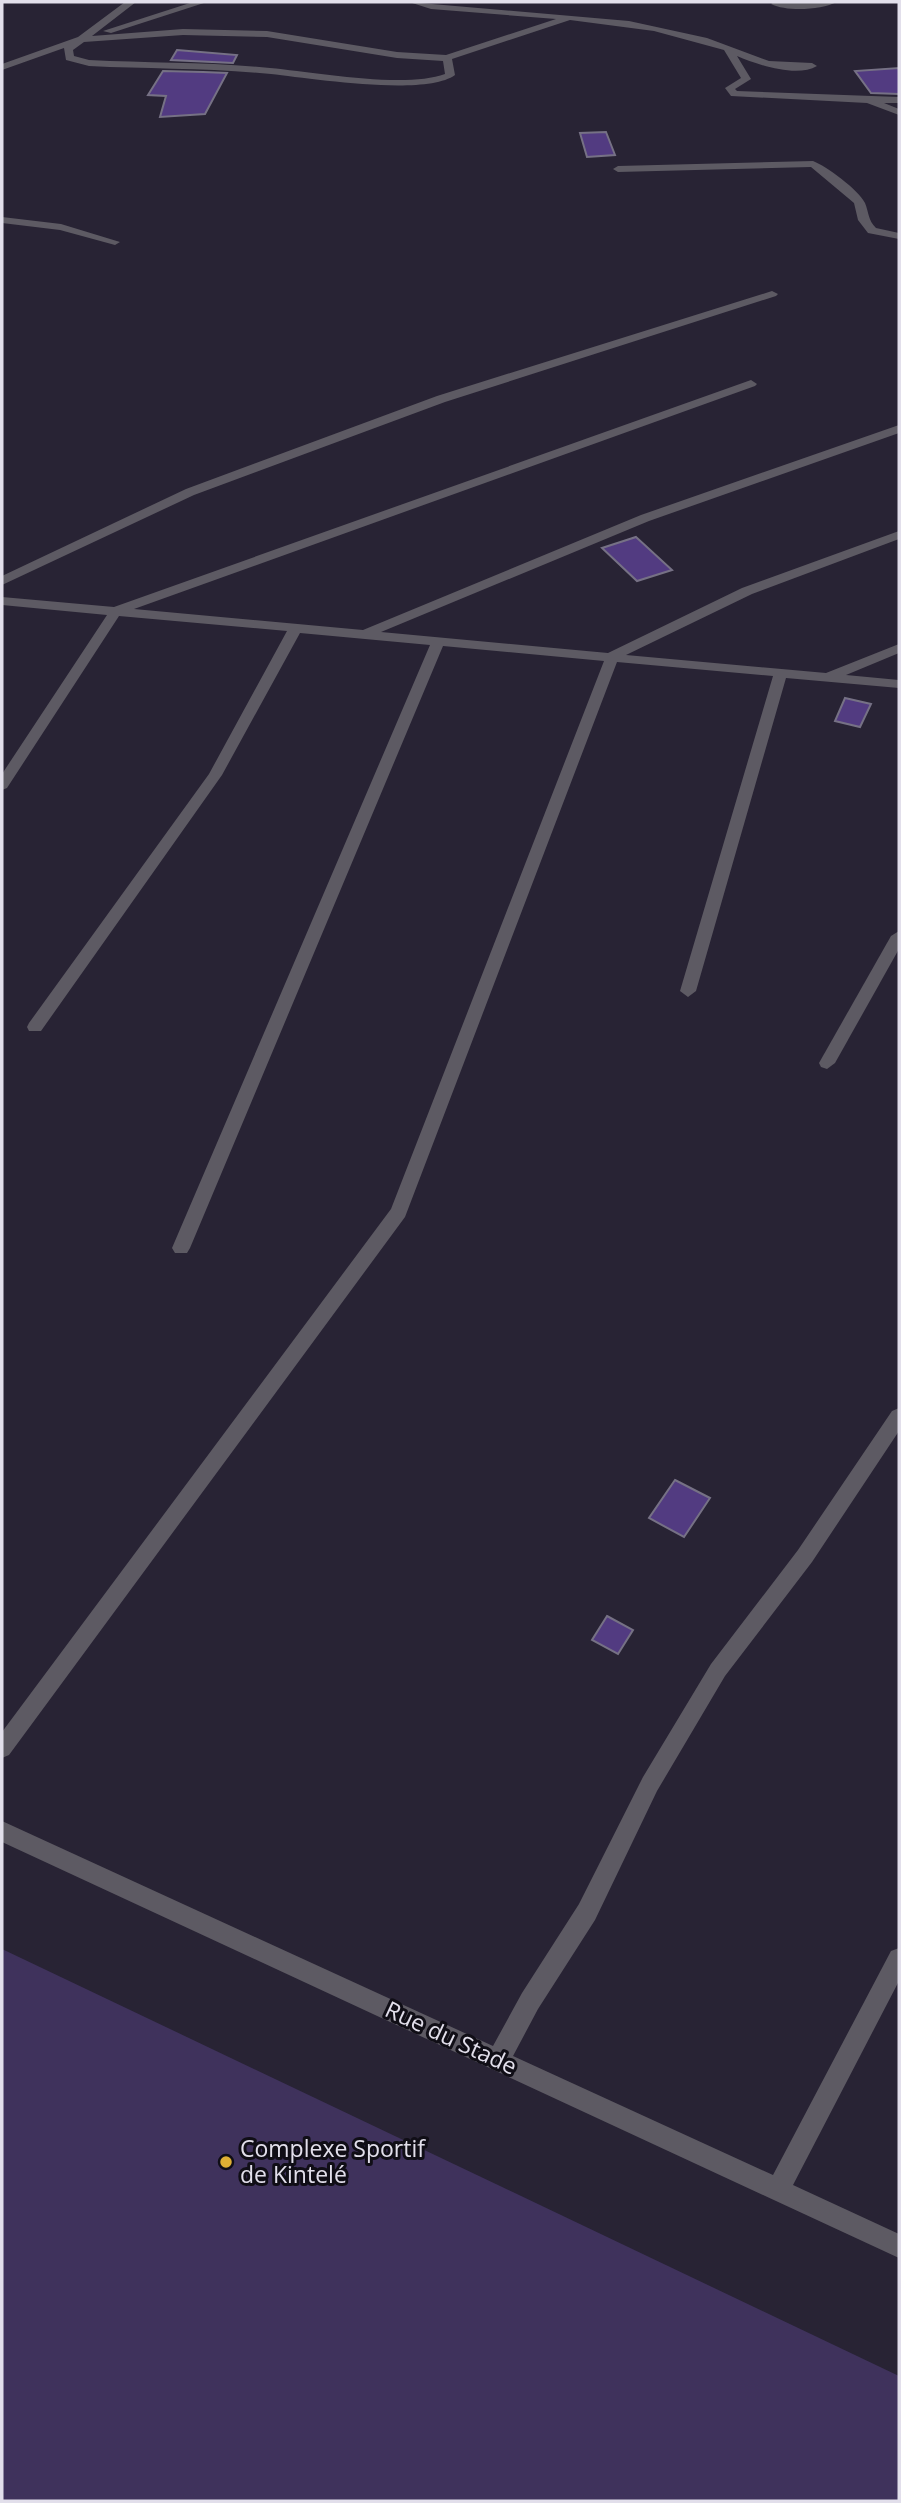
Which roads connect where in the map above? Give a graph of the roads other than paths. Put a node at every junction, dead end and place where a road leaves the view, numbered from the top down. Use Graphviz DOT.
graph roads {
  1 [pos="131,2"];
  2 [pos="202,2"];
  3 [pos="413,2"];
  4 [pos="832,2"];
  5 [pos="776,4"];
  6 [pos="571,17"];
  7 [pos="83,39"];
  8 [pos="728,48"];
  9 [pos="447,58"];
  10 [pos="812,66"];
  11 [pos="2,67"];
  12 [pos="868,100"];
  13 [pos="899,100"];
  14 [pos="899,113"];
  15 [pos="618,169"];
  16 [pos="2,220"];
  17 [pos="899,236"];
  18 [pos="115,242"];
  19 [pos="772,294"];
  20 [pos="751,384"];
  21 [pos="899,429"];
  22 [pos="899,535"];
  23 [pos="2,581"];
  24 [pos="2,601"];
  25 [pos="116,611"];
  26 [pos="296,627"];
  27 [pos="366,633"];
  28 [pos="439,640"];
  29 [pos="899,648"];
  30 [pos="614,656"];
  31 [pos="782,672"];
  32 [pos="829,677"];
  33 [pos="899,684"];
  34 [pos="2,785"];
  35 [pos="899,936"];
  36 [pos="688,991"];
  37 [pos="35,1027"];
  38 [pos="827,1063"];
  39 [pos="181,1248"];
  40 [pos="899,1416"];
  41 [pos="2,1748"];
  42 [pos="2,1831"];
  43 [pos="899,1959"];
  44 [pos="498,2060"];
  45 [pos="778,2190"];
  46 [pos="899,2246"];
  1 -- 7 [label="street"];
  2 -- 7 [label="street"];
  3 -- 6 [label="street"];
  4 -- 5 [label="street"];
  6 -- 8 [label="street"];
  6 -- 9 [label="street"];
  7 -- 9 [label="street"];
  7 -- 9 [label="street"];
  7 -- 11 [label="street"];
  8 -- 10 [label="street"];
  8 -- 12 [label="street"];
  12 -- 13 [label="street"];
  12 -- 14 [label="street"];
  15 -- 17 [label="street"];
  16 -- 18 [label="street"];
  19 -- 23 [label="street"];
  20 -- 25 [label="street"];
  21 -- 27 [label="street"];
  22 -- 30 [label="street"];
  24 -- 25 [label="street"];
  25 -- 26 [label="street"];
  25 -- 34 [label="street"];
  26 -- 27 [label="street"];
  26 -- 37 [label="street"];
  27 -- 28 [label="street"];
  28 -- 30 [label="street"];
  28 -- 39 [label="street"];
  29 -- 32 [label="street"];
  30 -- 31 [label="street"];
  30 -- 41 [label="street"];
  31 -- 32 [label="street"];
  31 -- 36 [label="street"];
  32 -- 33 [label="street"];
  35 -- 38 [label="street"];
  40 -- 44 [label="street"];
  42 -- 44 [label="street, Rue du Stade"];
  43 -- 45 [label="street"];
  44 -- 45 [label="street, Rue du Stade"];
  45 -- 46 [label="street, Rue du Stade"];
}
